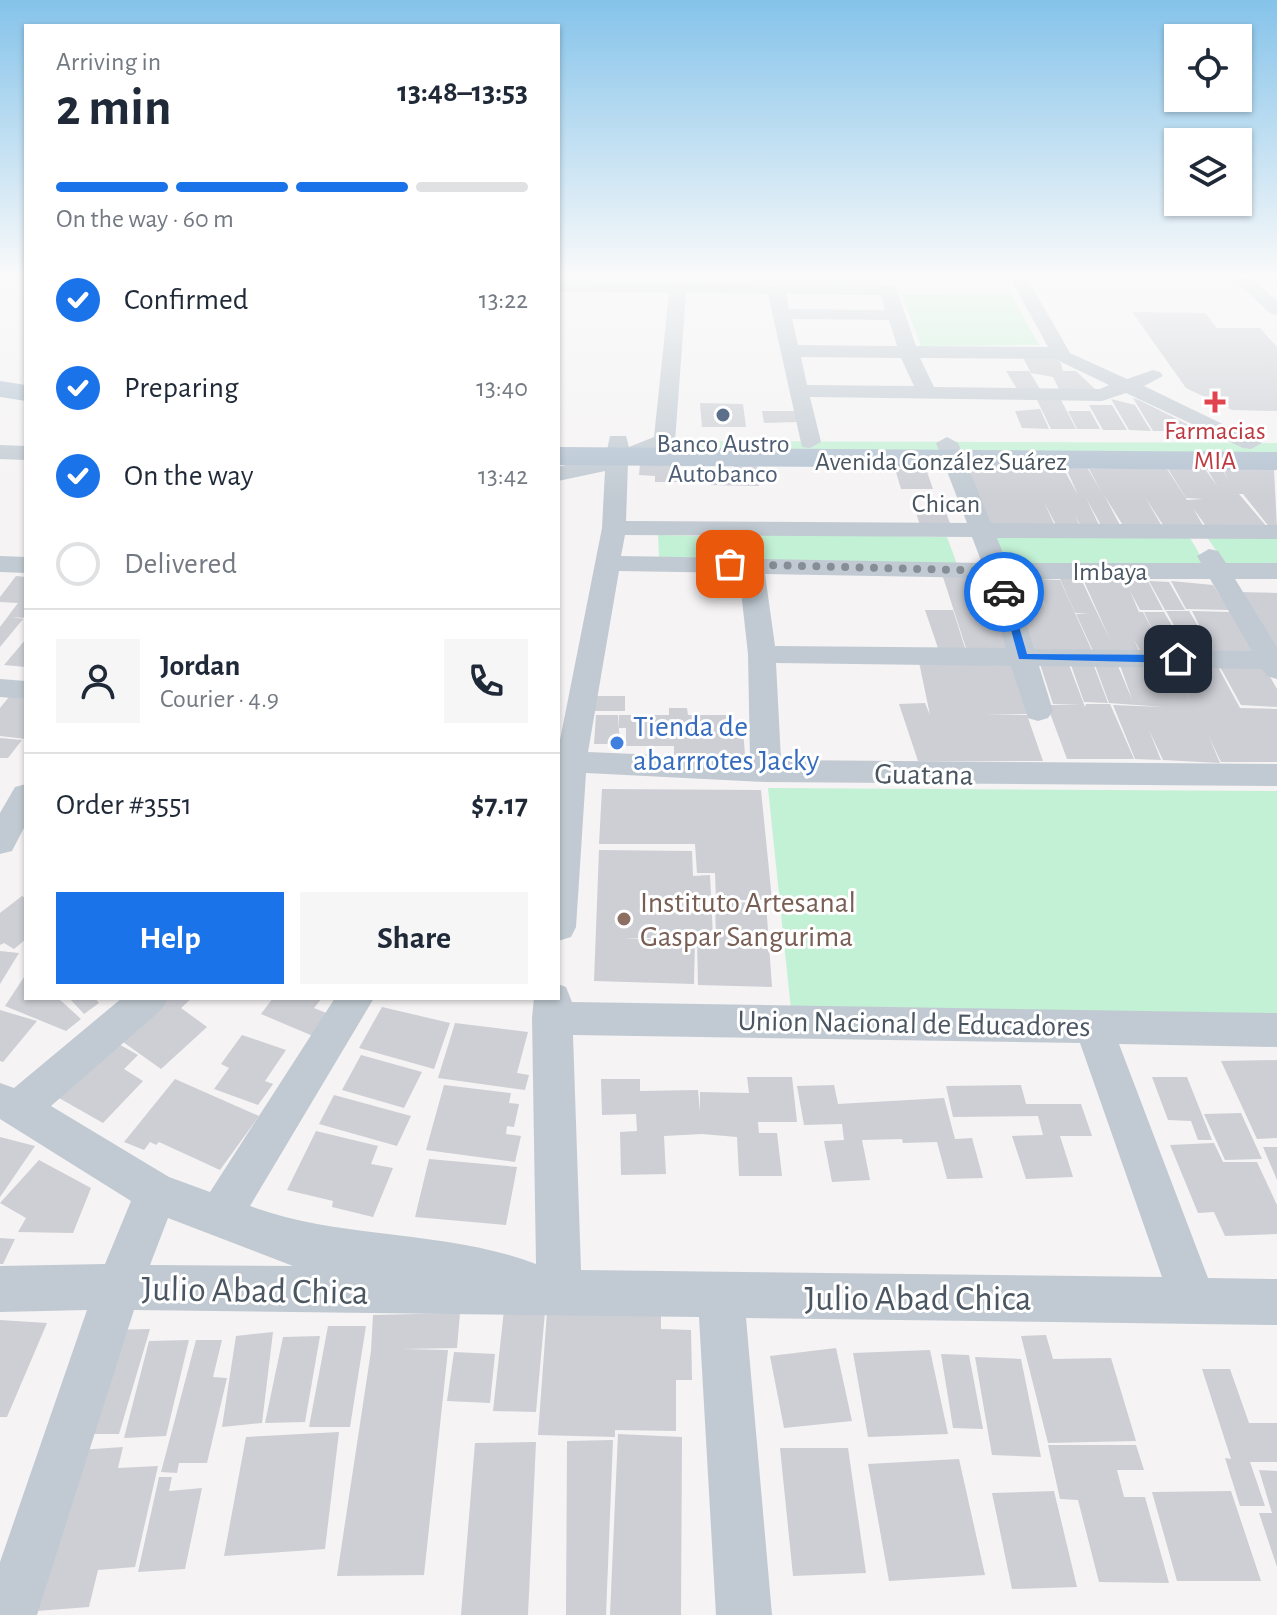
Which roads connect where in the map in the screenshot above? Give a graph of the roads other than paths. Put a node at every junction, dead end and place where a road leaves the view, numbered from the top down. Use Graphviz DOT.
graph roads {
  1 [pos="672,351"];
  2 [pos="789,351"];
  3 [pos="833,351"];
  4 [pos="908,352"];
  5 [pos="1058,353"];
  6 [pos="1153,376"];
  7 [pos="1125,388"];
  8 [pos="0,389"];
  9 [pos="799,391"];
  10 [pos="927,392"];
  11 [pos="24,393"];
  12 [pos="0,405"];
  13 [pos="24,408"];
  14 [pos="560,440"];
  15 [pos="664,441"];
  16 [pos="810,442"];
  17 [pos="1264,443"];
  18 [pos="618,449"];
  19 [pos="0,452"];
  20 [pos="951,452"];
  21 [pos="24,453"];
  22 [pos="560,456"];
  23 [pos="1277,461"];
  24 [pos="560,474"];
  25 [pos="614,528"];
  26 [pos="748,530"];
  27 [pos="981,531"];
  28 [pos="1277,532"];
  29 [pos="1194,533"];
  30 [pos="606,563"];
  31 [pos="0,564"];
  32 [pos="24,565"];
  33 [pos="749,566"];
  34 [pos="998,571"];
  35 [pos="1219,571"];
  36 [pos="1277,571"];
  37 [pos="762,654"];
  38 [pos="1023,657"];
  39 [pos="1274,665"];
  40 [pos="0,688"];
  41 [pos="24,690"];
  42 [pos="1038,711"];
  43 [pos="564,762"];
  44 [pos="766,771"];
  45 [pos="1277,775"];
  46 [pos="24,799"];
  47 [pos="0,842"];
  48 [pos="560,872"];
  49 [pos="146,1000"];
  50 [pos="354,1000"];
  51 [pos="552,1008"];
  52 [pos="1093,1026"];
  53 [pos="1277,1030"];
  54 [pos="9,1105"];
  55 [pos="156,1193"];
  56 [pos="219,1216"];
  57 [pos="118,1287"];
  58 [pos="0,1289"];
  59 [pos="559,1295"];
  60 [pos="721,1296"];
  61 [pos="1193,1299"];
  62 [pos="1277,1302"];
  63 [pos="9,1615"];
  64 [pos="744,1615"];
  1 -- 15 [label="street"];
  2 -- 9 [label="street"];
  3 -- 4 [label="street"];
  4 -- 5 [label="street"];
  4 -- 10 [label="street"];
  5 -- 7 [label="street"];
  6 -- 7 [label="street"];
  7 -- 10 [label="street"];
  7 -- 17 [label="street"];
  8 -- 11 [label="main road"];
  9 -- 10 [label="street"];
  9 -- 16 [label="street"];
  12 -- 13 [label="main road"];
  14 -- 18 [label="main road, Avenida González Suárez"];
  15 -- 16 [label="main road, Avenida González Suárez"];
  15 -- 18 [label="main road, Avenida González Suárez"];
  16 -- 20 [label="main road, Avenida González Suárez"];
  17 -- 20 [label="main road, Avenida González Suárez"];
  18 -- 20 [label="main road, Avenida González Suárez"];
  18 -- 22 [label="main road, Avenida González Suárez"];
  18 -- 24 [label="street"];
  18 -- 25 [label="street"];
  19 -- 21 [label="street"];
  20 -- 23 [label="main road, Avenida González Suárez"];
  20 -- 27 [label="street"];
  25 -- 26 [label="street, Chican"];
  25 -- 30 [label="street"];
  26 -- 27 [label="street, Chican"];
  26 -- 33 [label="street"];
  27 -- 29 [label="street, Chican"];
  27 -- 34 [label="street"];
  28 -- 29 [label="street, Chican"];
  29 -- 35 [label="street"];
  30 -- 33 [label="street, Imbaya"];
  30 -- 43 [label="street"];
  31 -- 32 [label="street"];
  33 -- 34 [label="street, Imbaya"];
  33 -- 37 [label="street"];
  34 -- 35 [label="street, Imbaya"];
  34 -- 38 [label="street"];
  35 -- 36 [label="street, Imbaya"];
  35 -- 39 [label="street"];
  37 -- 38 [label="street"];
  37 -- 44 [label="street"];
  38 -- 39 [label="street"];
  38 -- 42 [label="street"];
  40 -- 41 [label="street"];
  43 -- 44 [label="street, Guatana"];
  43 -- 48 [label="street"];
  44 -- 45 [label="street, Guatana"];
  46 -- 47 [label="street"];
  49 -- 54 [label="street"];
  50 -- 56 [label="street"];
  51 -- 52 [label="street, Union Nacional de Educadores"];
  51 -- 59 [label="street"];
  52 -- 53 [label="street, Union Nacional de Educadores"];
  52 -- 61 [label="street"];
  54 -- 55 [label="street, Julio Abad Chica"];
  55 -- 56 [label="street, Julio Abad Chica"];
  55 -- 57 [label="street"];
  56 -- 59 [label="street, Julio Abad Chica"];
  57 -- 58 [label="street, Julio Abad Chica"];
  57 -- 59 [label="street, Julio Abad Chica"];
  57 -- 63 [label="street"];
  59 -- 60 [label="street, Julio Abad Chica"];
  60 -- 61 [label="street, Julio Abad Chica"];
  60 -- 64 [label="street"];
  61 -- 62 [label="street, Julio Abad Chica"];
}
